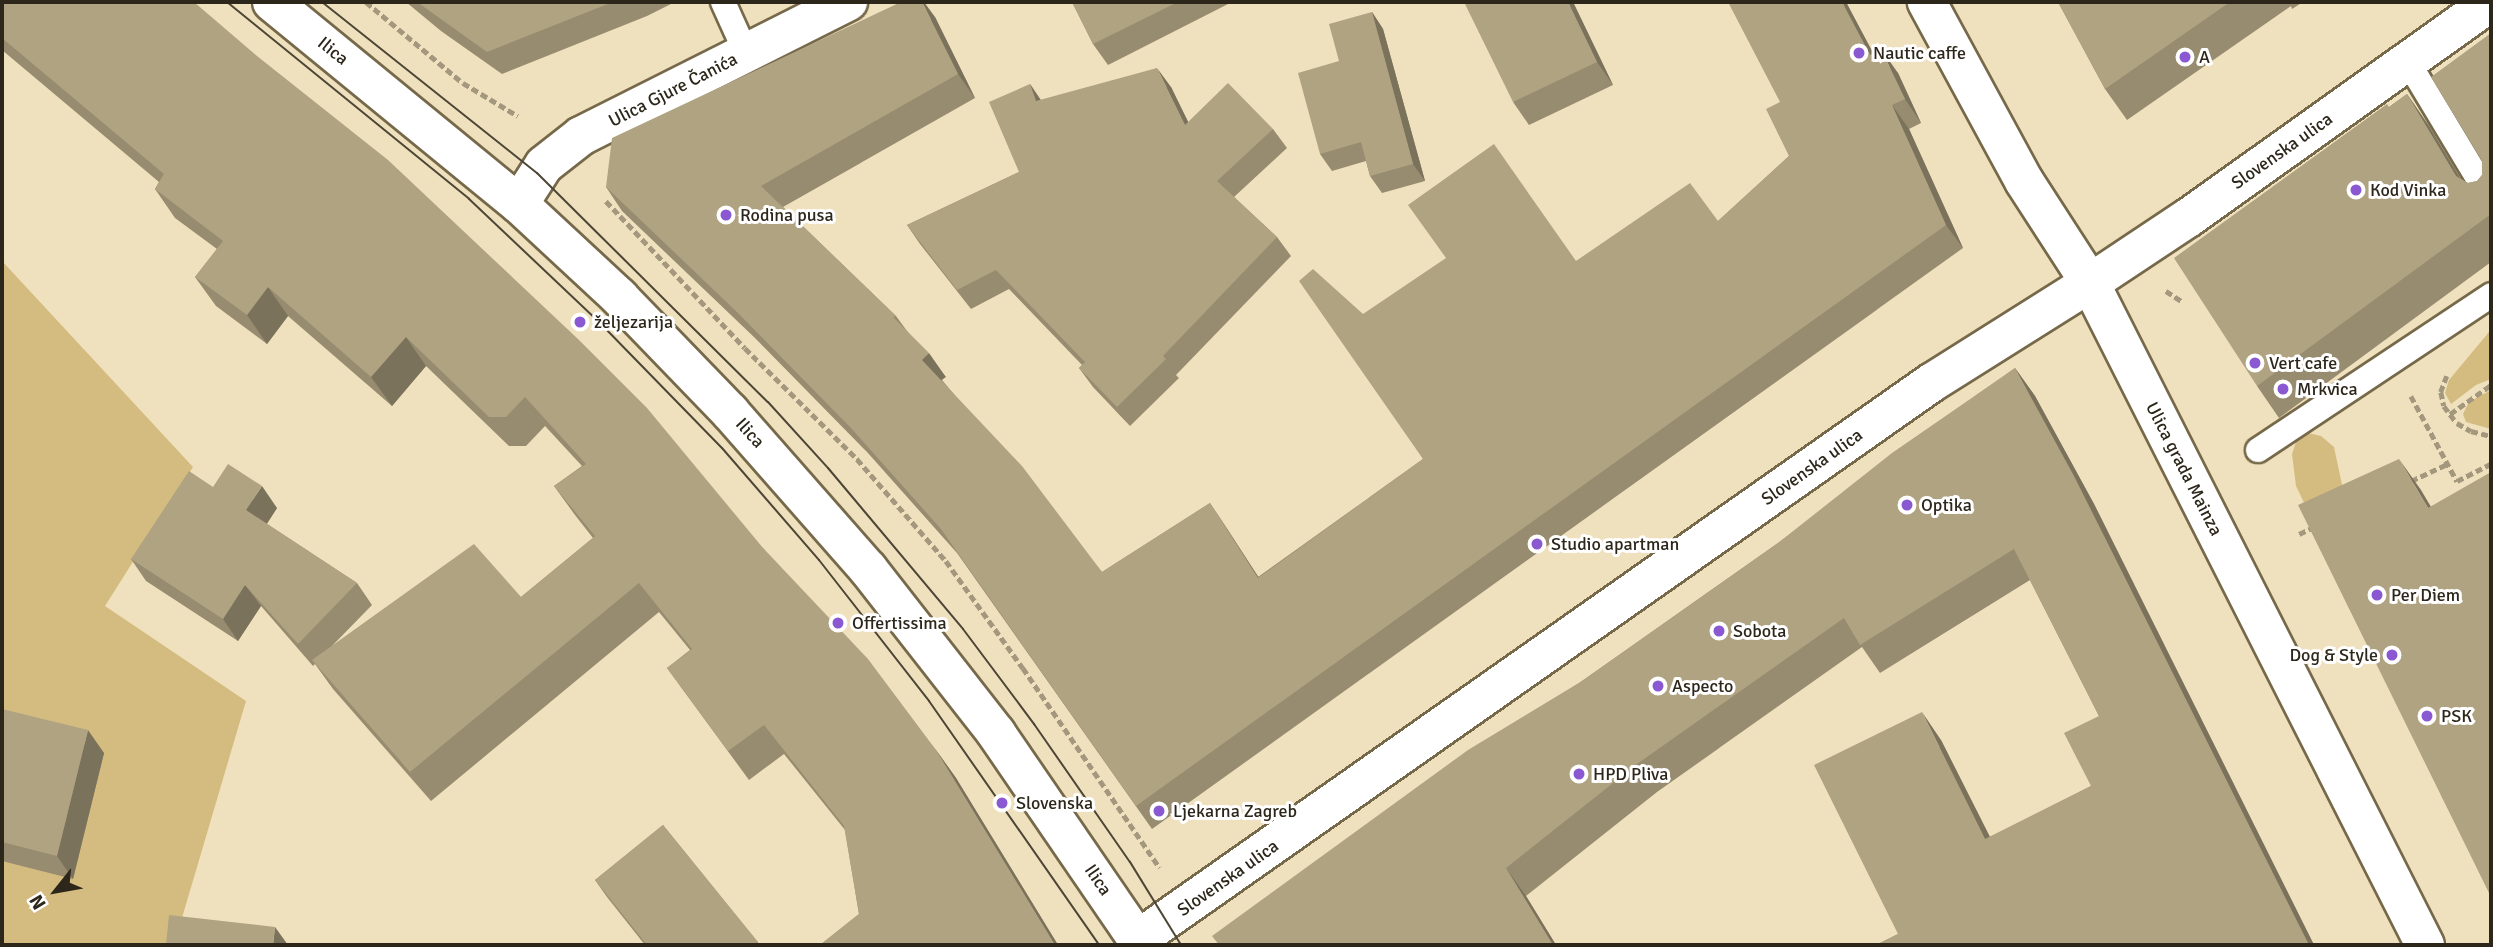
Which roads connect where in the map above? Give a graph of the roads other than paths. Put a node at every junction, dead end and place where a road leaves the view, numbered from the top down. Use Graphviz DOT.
graph roads {
  1 [pos="723,2"];
  2 [pos="848,2"];
  3 [pos="1927,2"];
  4 [pos="2491,2"];
  5 [pos="289,7"];
  6 [pos="746,53"];
  7 [pos="2408,62"];
  8 [pos="2491,200"];
  9 [pos="519,204"];
  10 [pos="2090,283"];
  11 [pos="2491,295"];
  12 [pos="2258,450"];
  13 [pos="1139,942"];
  14 [pos="2425,945"];
  1 -- 6 [label="lane"];
  2 -- 6 [label="main road, Ulica Gjure Čanića"];
  3 -- 10 [label="main road, Ulica grada Mainza"];
  4 -- 7 [label="main road, Slovenska ulica"];
  5 -- 9 [label="main road, Ilica"];
  6 -- 9 [label="main road, Ulica Gjure Čanića"];
  7 -- 8 [label="lane"];
  7 -- 10 [label="main road, Slovenska ulica"];
  9 -- 13 [label="main road, Ilica"];
  10 -- 13 [label="main road, Slovenska ulica"];
  10 -- 14 [label="main road, Ulica grada Mainza"];
  11 -- 12 [label="lane"];
}
